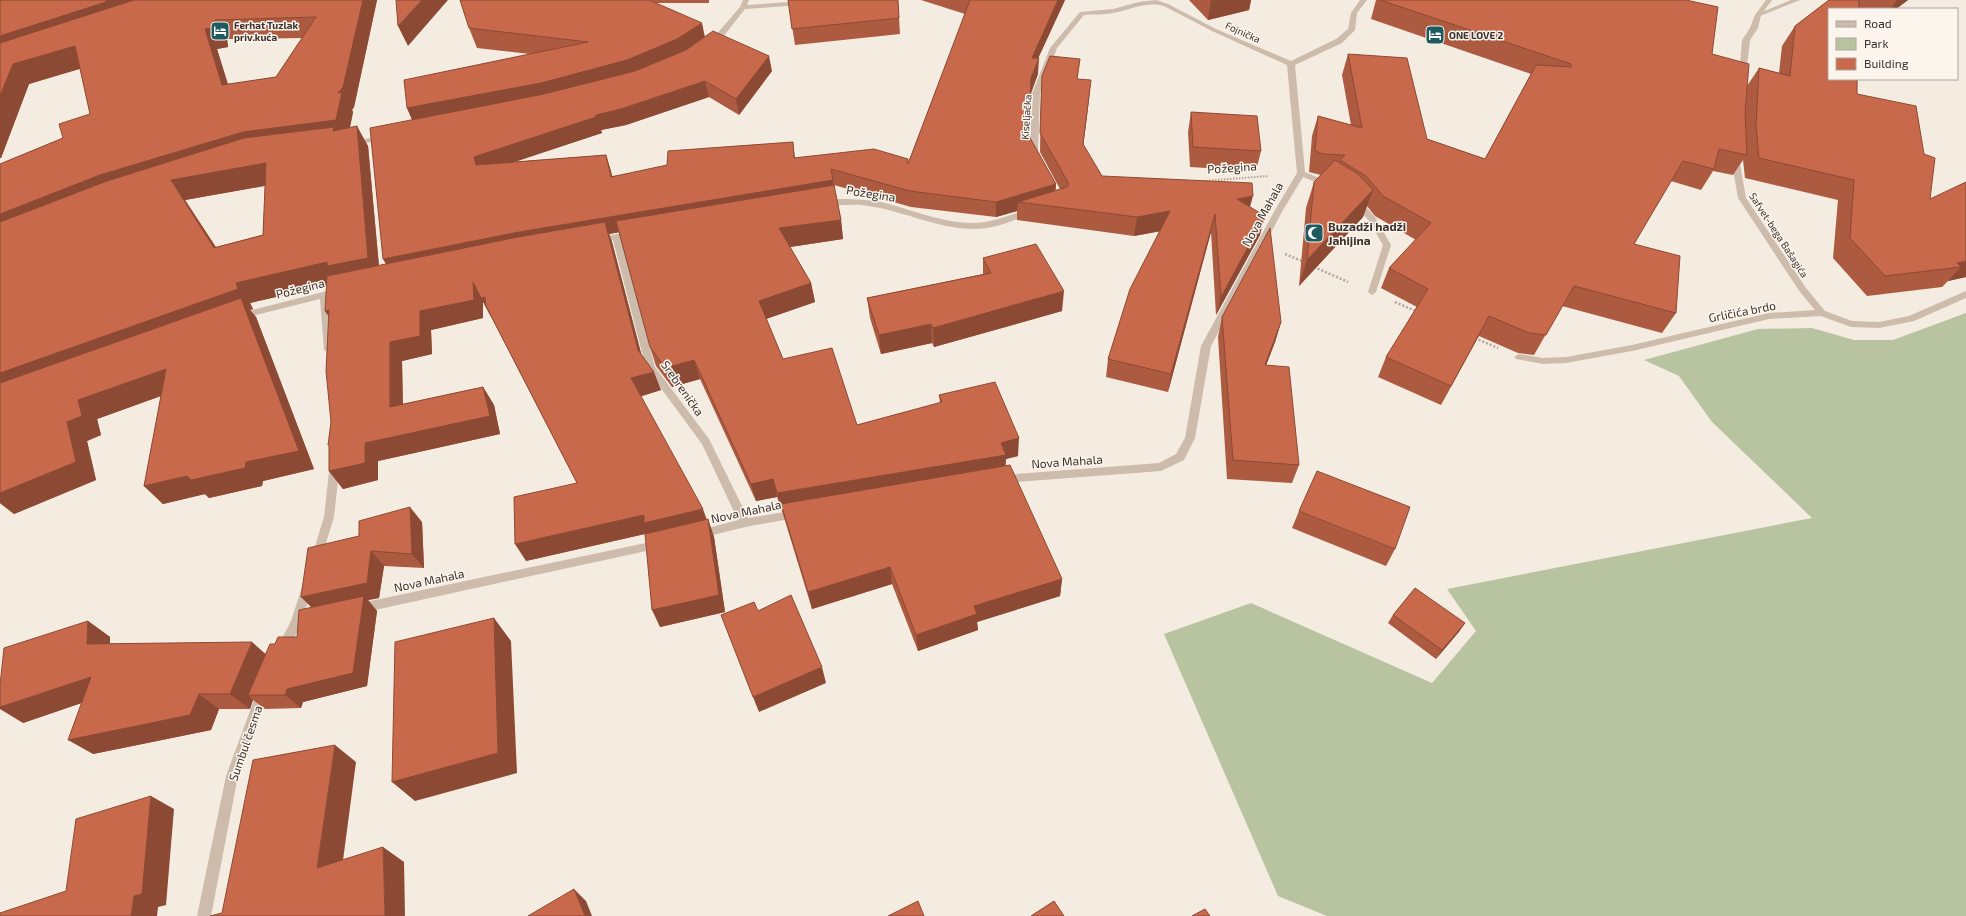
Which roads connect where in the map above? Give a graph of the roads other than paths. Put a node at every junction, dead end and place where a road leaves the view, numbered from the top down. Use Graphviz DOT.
graph roads {
  1 [pos="1364,0"];
  2 [pos="1769,0"];
  3 [pos="1797,0"];
  4 [pos="813,2"];
  5 [pos="744,4"];
  6 [pos="1082,13"];
  7 [pos="1758,15"];
  8 [pos="703,50"];
  9 [pos="1291,64"];
  10 [pos="1741,85"];
  11 [pos="388,138"];
  12 [pos="342,144"];
  13 [pos="1734,152"];
  14 [pos="1041,164"];
  15 [pos="1301,173"];
  16 [pos="1339,189"];
  17 [pos="1351,197"];
  18 [pos="816,204"];
  19 [pos="1040,209"];
  20 [pos="646,232"];
  21 [pos="616,236"];
  22 [pos="586,242"];
  23 [pos="345,290"];
  24 [pos="1372,292"];
  25 [pos="324,294"];
  26 [pos="1966,294"];
  27 [pos="1822,313"];
  28 [pos="234,318"];
  29 [pos="1519,357"];
  30 [pos="330,363"];
  31 [pos="336,456"];
  32 [pos="997,480"];
  33 [pos="808,512"];
  34 [pos="745,523"];
  35 [pos="688,538"];
  36 [pos="672,541"];
  37 [pos="350,610"];
  38 [pos="311,618"];
  39 [pos="296,622"];
  40 [pos="276,660"];
  41 [pos="268,681"];
  42 [pos="204,916"];
  1 -- 9 [label="street"];
  2 -- 7 [label="street"];
  3 -- 7 [label="street"];
  4 -- 5 [label="street"];
  5 -- 8 [label="street"];
  6 -- 9 [label="street, Fojnička"];
  6 -- 14 [label="street, Kiseljačka"];
  7 -- 10 [label="street"];
  9 -- 15 [label="street"];
  11 -- 12 [label="street"];
  13 -- 27 [label="street, Safvet-bega Bašagića"];
  15 -- 16 [label="street"];
  15 -- 32 [label="street, Nova Mahala"];
  17 -- 24 [label="street"];
  18 -- 19 [label="street, Požegina"];
  20 -- 21 [label="street"];
  21 -- 22 [label="street"];
  21 -- 34 [label="street, Srebrenička"];
  23 -- 25 [label="street, Požegina"];
  25 -- 28 [label="street, Požegina"];
  25 -- 30 [label="street"];
  26 -- 27 [label="street, Grličića brdo"];
  27 -- 29 [label="street, Grličića brdo"];
  31 -- 39 [label="street"];
  33 -- 34 [label="street, Nova Mahala"];
  34 -- 35 [label="street, Nova Mahala"];
  36 -- 37 [label="street, Nova Mahala"];
  38 -- 39 [label="street"];
  39 -- 40 [label="street"];
  41 -- 42 [label="street, Sumbul česma"];
}
